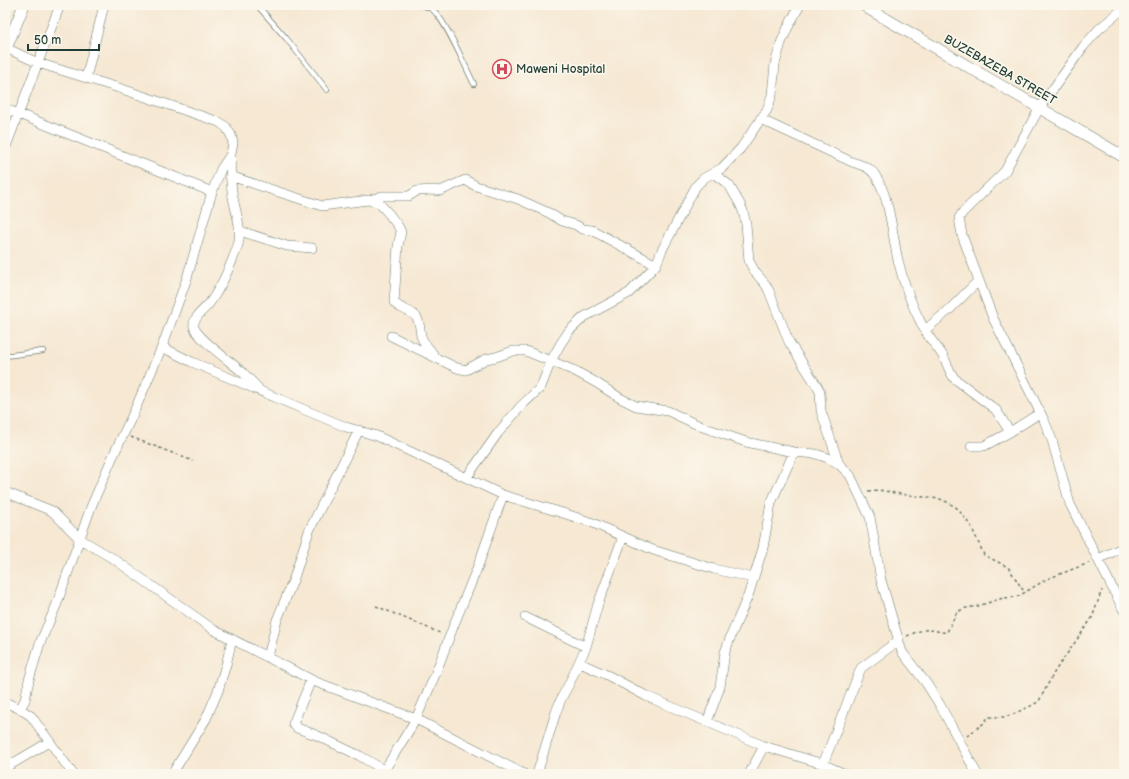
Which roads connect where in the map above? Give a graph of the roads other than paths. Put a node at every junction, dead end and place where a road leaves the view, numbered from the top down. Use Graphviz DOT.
graph roads {
  1 [pos="24,5"];
  2 [pos="60,5"];
  3 [pos="104,5"];
  4 [pos="257,5"];
  5 [pos="421,5"];
  6 [pos="800,5"];
  7 [pos="864,5"];
  8 [pos="1119,8"];
  9 [pos="5,49"];
  10 [pos="38,63"];
  11 [pos="86,78"];
  12 [pos="474,84"];
  13 [pos="327,90"];
  14 [pos="1040,108"];
  15 [pos="5,109"];
  16 [pos="19,114"];
  17 [pos="760,120"];
  18 [pos="5,149"];
  19 [pos="231,154"];
  20 [pos="1124,157"];
  21 [pos="713,173"];
  22 [pos="230,176"];
  23 [pos="212,192"];
  24 [pos="368,200"];
  25 [pos="240,230"];
  26 [pos="312,248"];
  27 [pos="656,265"];
  28 [pos="979,280"];
  29 [pos="926,330"];
  30 [pos="391,336"];
  31 [pos="162,347"];
  32 [pos="43,351"];
  33 [pos="5,356"];
  34 [pos="436,357"];
  35 [pos="551,361"];
  36 [pos="262,392"];
  37 [pos="1040,413"];
  38 [pos="359,430"];
  39 [pos="1010,432"];
  40 [pos="971,446"];
  41 [pos="794,452"];
  42 [pos="839,464"];
  43 [pos="467,477"];
  44 [pos="5,492"];
  45 [pos="503,495"];
  46 [pos="623,537"];
  47 [pos="80,538"];
  48 [pos="1124,547"];
  49 [pos="1098,559"];
  50 [pos="753,578"];
  51 [pos="1124,611"];
  52 [pos="525,617"];
  53 [pos="232,639"];
  54 [pos="898,641"];
  55 [pos="586,647"];
  56 [pos="268,657"];
  57 [pos="580,663"];
  58 [pos="311,680"];
  59 [pos="5,702"];
  60 [pos="20,708"];
  61 [pos="416,719"];
  62 [pos="707,722"];
  63 [pos="49,742"];
  64 [pos="764,746"];
  65 [pos="823,764"];
  66 [pos="5,768"];
  67 [pos="383,772"];
  68 [pos="73,774"];
  69 [pos="172,774"];
  70 [pos="524,774"];
  71 [pos="537,774"];
  72 [pos="749,774"];
  73 [pos="845,774"];
  74 [pos="977,774"];
  1 -- 9 [label="street"];
  2 -- 10 [label="street"];
  3 -- 11 [label="street"];
  4 -- 13 [label="lane"];
  5 -- 12 [label="lane"];
  6 -- 17 [label="street"];
  7 -- 14 [label="street, BUZEBAZEBA STREET"];
  8 -- 14 [label="street"];
  9 -- 10 [label="street"];
  10 -- 11 [label="street"];
  10 -- 16 [label="street"];
  11 -- 19 [label="street"];
  14 -- 20 [label="street, BUZEBAZEBA STREET"];
  14 -- 28 [label="street"];
  15 -- 16 [label="street"];
  16 -- 18 [label="street"];
  16 -- 23 [label="street"];
  17 -- 21 [label="street"];
  17 -- 29 [label="street"];
  19 -- 22 [label="street"];
  19 -- 23 [label="street"];
  21 -- 27 [label="street"];
  21 -- 42 [label="street"];
  22 -- 24 [label="street"];
  22 -- 25 [label="street"];
  23 -- 31 [label="street"];
  24 -- 27 [label="street"];
  24 -- 34 [label="street"];
  25 -- 26 [label="street"];
  25 -- 36 [label="street"];
  27 -- 35 [label="street"];
  28 -- 29 [label="street"];
  28 -- 37 [label="street"];
  29 -- 39 [label="street"];
  30 -- 34 [label="street"];
  31 -- 36 [label="street"];
  31 -- 47 [label="street"];
  32 -- 33 [label="lane"];
  34 -- 35 [label="street"];
  35 -- 41 [label="street"];
  35 -- 43 [label="street"];
  36 -- 38 [label="street"];
  37 -- 39 [label="street"];
  37 -- 49 [label="street"];
  38 -- 43 [label="street"];
  38 -- 56 [label="street"];
  39 -- 40 [label="street"];
  41 -- 42 [label="street"];
  41 -- 50 [label="street"];
  42 -- 54 [label="street"];
  43 -- 45 [label="street"];
  44 -- 47 [label="street"];
  45 -- 46 [label="street"];
  45 -- 61 [label="street"];
  46 -- 50 [label="street"];
  46 -- 55 [label="street"];
  47 -- 53 [label="street"];
  47 -- 60 [label="street"];
  48 -- 49 [label="street"];
  49 -- 51 [label="street"];
  50 -- 62 [label="street"];
  52 -- 55 [label="street"];
  53 -- 56 [label="street"];
  53 -- 69 [label="street"];
  54 -- 65 [label="street"];
  54 -- 74 [label="street"];
  55 -- 57 [label="street"];
  56 -- 58 [label="street"];
  57 -- 62 [label="street"];
  57 -- 71 [label="street"];
  58 -- 61 [label="street"];
  58 -- 67 [label="street"];
  59 -- 60 [label="street"];
  60 -- 63 [label="street"];
  61 -- 67 [label="street"];
  61 -- 70 [label="street"];
  62 -- 64 [label="street"];
  63 -- 66 [label="street"];
  63 -- 68 [label="street"];
  64 -- 65 [label="street"];
  64 -- 72 [label="street"];
  65 -- 73 [label="street"];
}
